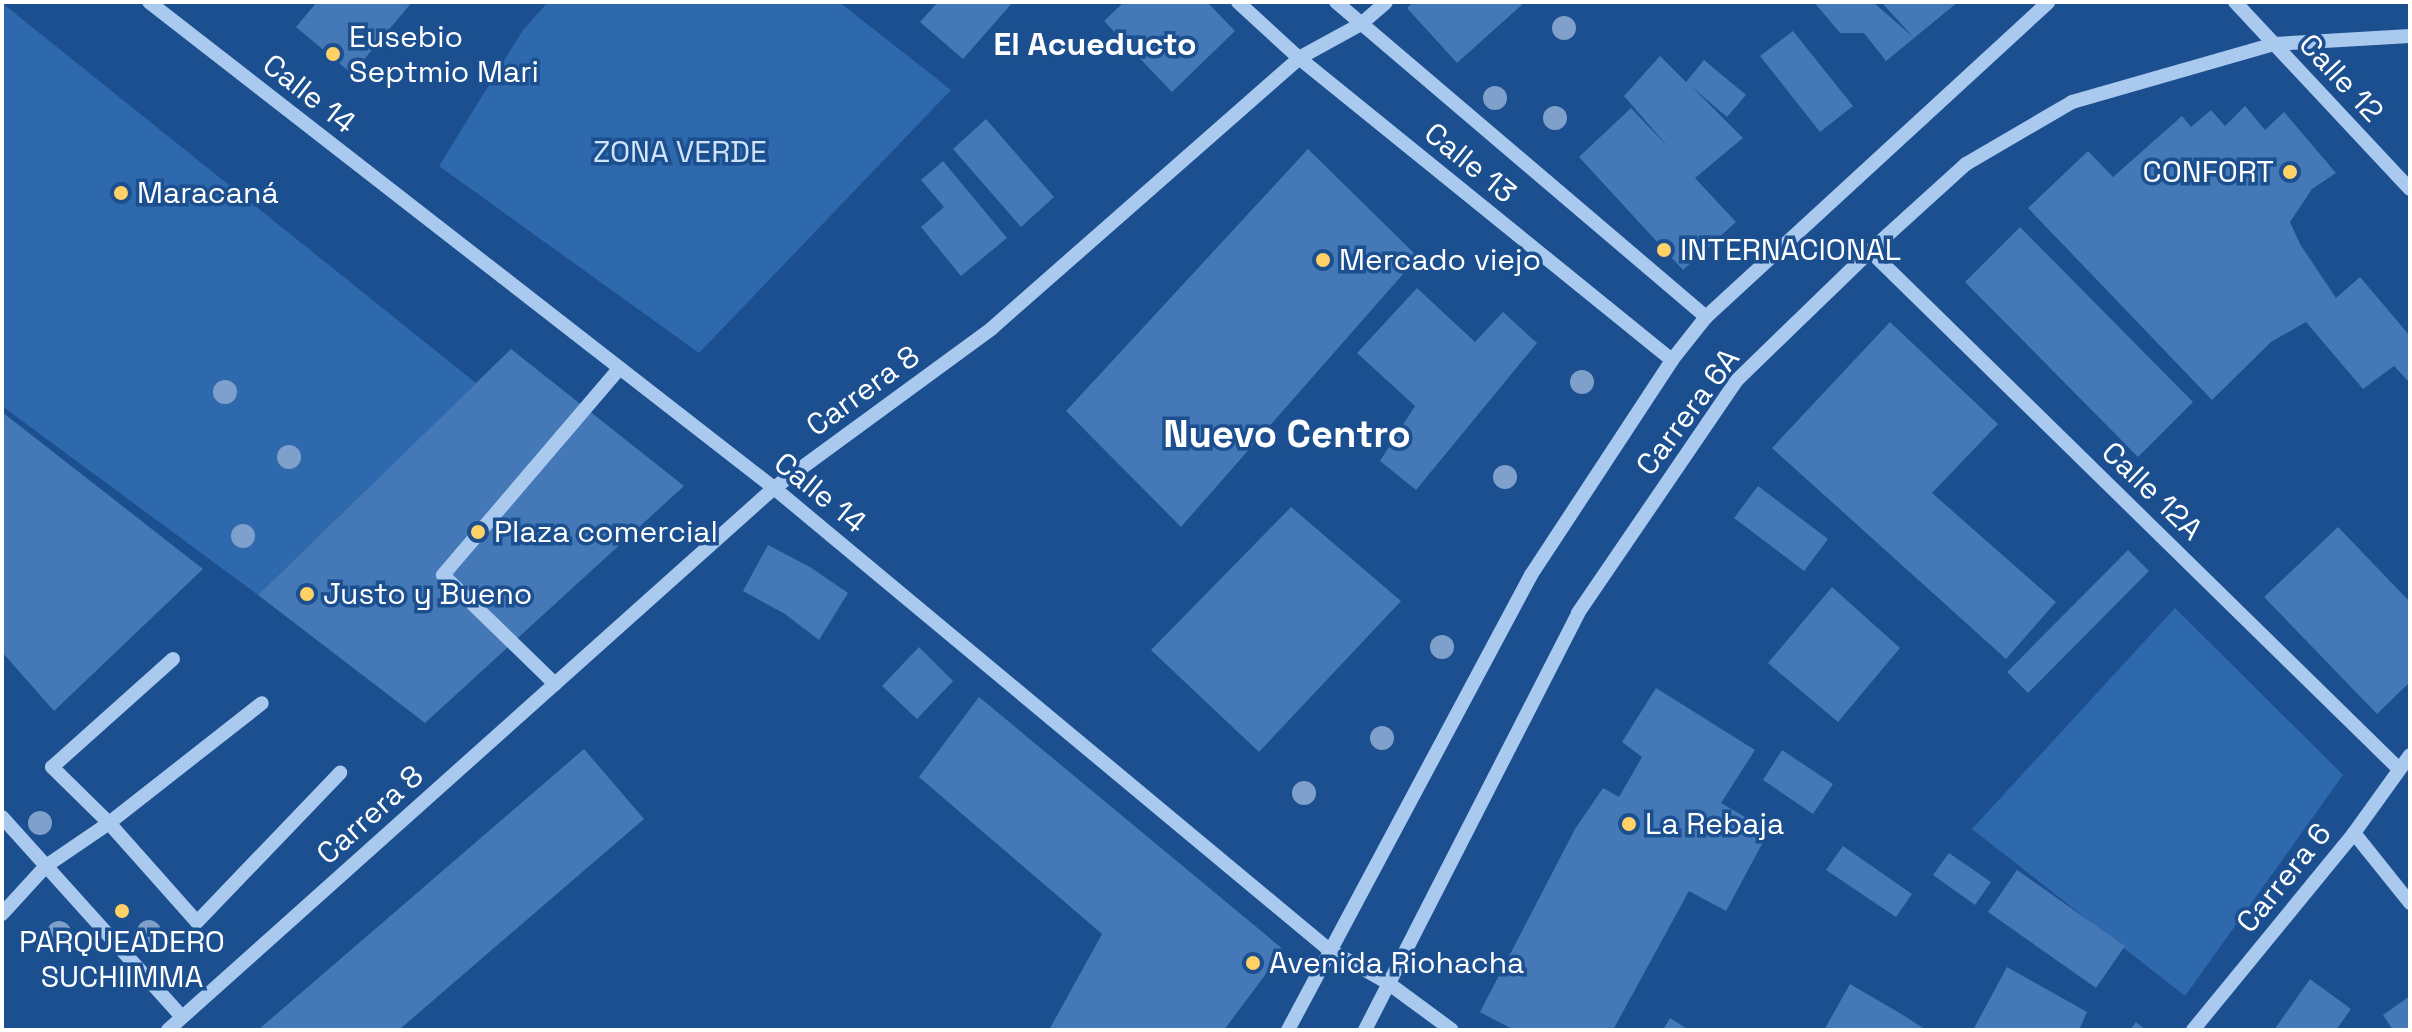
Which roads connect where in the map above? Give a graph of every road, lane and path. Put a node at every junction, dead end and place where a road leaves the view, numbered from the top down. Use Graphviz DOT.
graph roads {
  1 [pos="149,2"];
  2 [pos="1238,2"];
  3 [pos="1336,2"];
  4 [pos="1386,2"];
  5 [pos="2048,2"];
  6 [pos="2235,2"];
  7 [pos="1361,24"];
  8 [pos="2410,36"];
  9 [pos="2274,44"];
  10 [pos="1299,58"];
  11 [pos="2410,189"];
  12 [pos="1870,251"];
  13 [pos="1706,317"];
  14 [pos="1672,360"];
  15 [pos="620,368"];
  16 [pos="774,488"];
  17 [pos="173,659"];
  18 [pos="555,684"];
  19 [pos="262,703"];
  20 [pos="2410,755"];
  21 [pos="2398,768"];
  22 [pos="340,773"];
  23 [pos="2,817"];
  24 [pos="109,823"];
  25 [pos="2354,833"];
  26 [pos="46,866"];
  27 [pos="2410,903"];
  28 [pos="2,914"];
  29 [pos="1328,949"];
  30 [pos="1388,983"];
  31 [pos="182,1017"];
  32 [pos="168,1030"];
  33 [pos="1288,1030"];
  34 [pos="1365,1030"];
  35 [pos="1452,1030"];
  36 [pos="2193,1030"];
  1 -- 15 [label="street, Calle 14"];
  2 -- 10 [label="street, Calle 13"];
  3 -- 7 [label="street, Calle 13"];
  4 -- 7 [label="street, Carrera 8"];
  5 -- 13 [label="street, Carrera 6A"];
  6 -- 9 [label="street, Calle 12"];
  7 -- 10 [label="street, Carrera 8"];
  7 -- 13 [label="street, Calle 13"];
  8 -- 9 [label="street, Carrera 6A"];
  9 -- 11 [label="street, Calle 12"];
  9 -- 12 [label="street, Carrera 6A"];
  10 -- 14 [label="street, Calle 13"];
  10 -- 16 [label="street, Carrera 8"];
  12 -- 21 [label="street, Calle 12A"];
  12 -- 30 [label="street, Carrera 6A"];
  13 -- 14 [label="street, Carrera 6A"];
  14 -- 29 [label="street, Carrera 6A"];
  15 -- 16 [label="street, Calle 14"];
  15 -- 18 [label="street"];
  16 -- 18 [label="street, Carrera 8"];
  16 -- 29 [label="street, Calle 14"];
  17 -- 24 [label="street"];
  18 -- 31 [label="street, Carrera 8"];
  19 -- 24 [label="street"];
  20 -- 21 [label="street, Carrera 6"];
  21 -- 25 [label="street, Carrera 6"];
  22 -- 24 [label="street"];
  23 -- 26 [label="street"];
  24 -- 26 [label="street"];
  25 -- 27 [label="street"];
  25 -- 36 [label="street, Carrera 6"];
  26 -- 28 [label="street"];
  26 -- 31 [label="street"];
  29 -- 30 [label="street, Calle 14"];
  29 -- 33 [label="street, Carrera 6A"];
  30 -- 34 [label="street, Carrera 6A"];
  30 -- 35 [label="street, Calle 14"];
  31 -- 32 [label="street, Carrera 8"];
}
